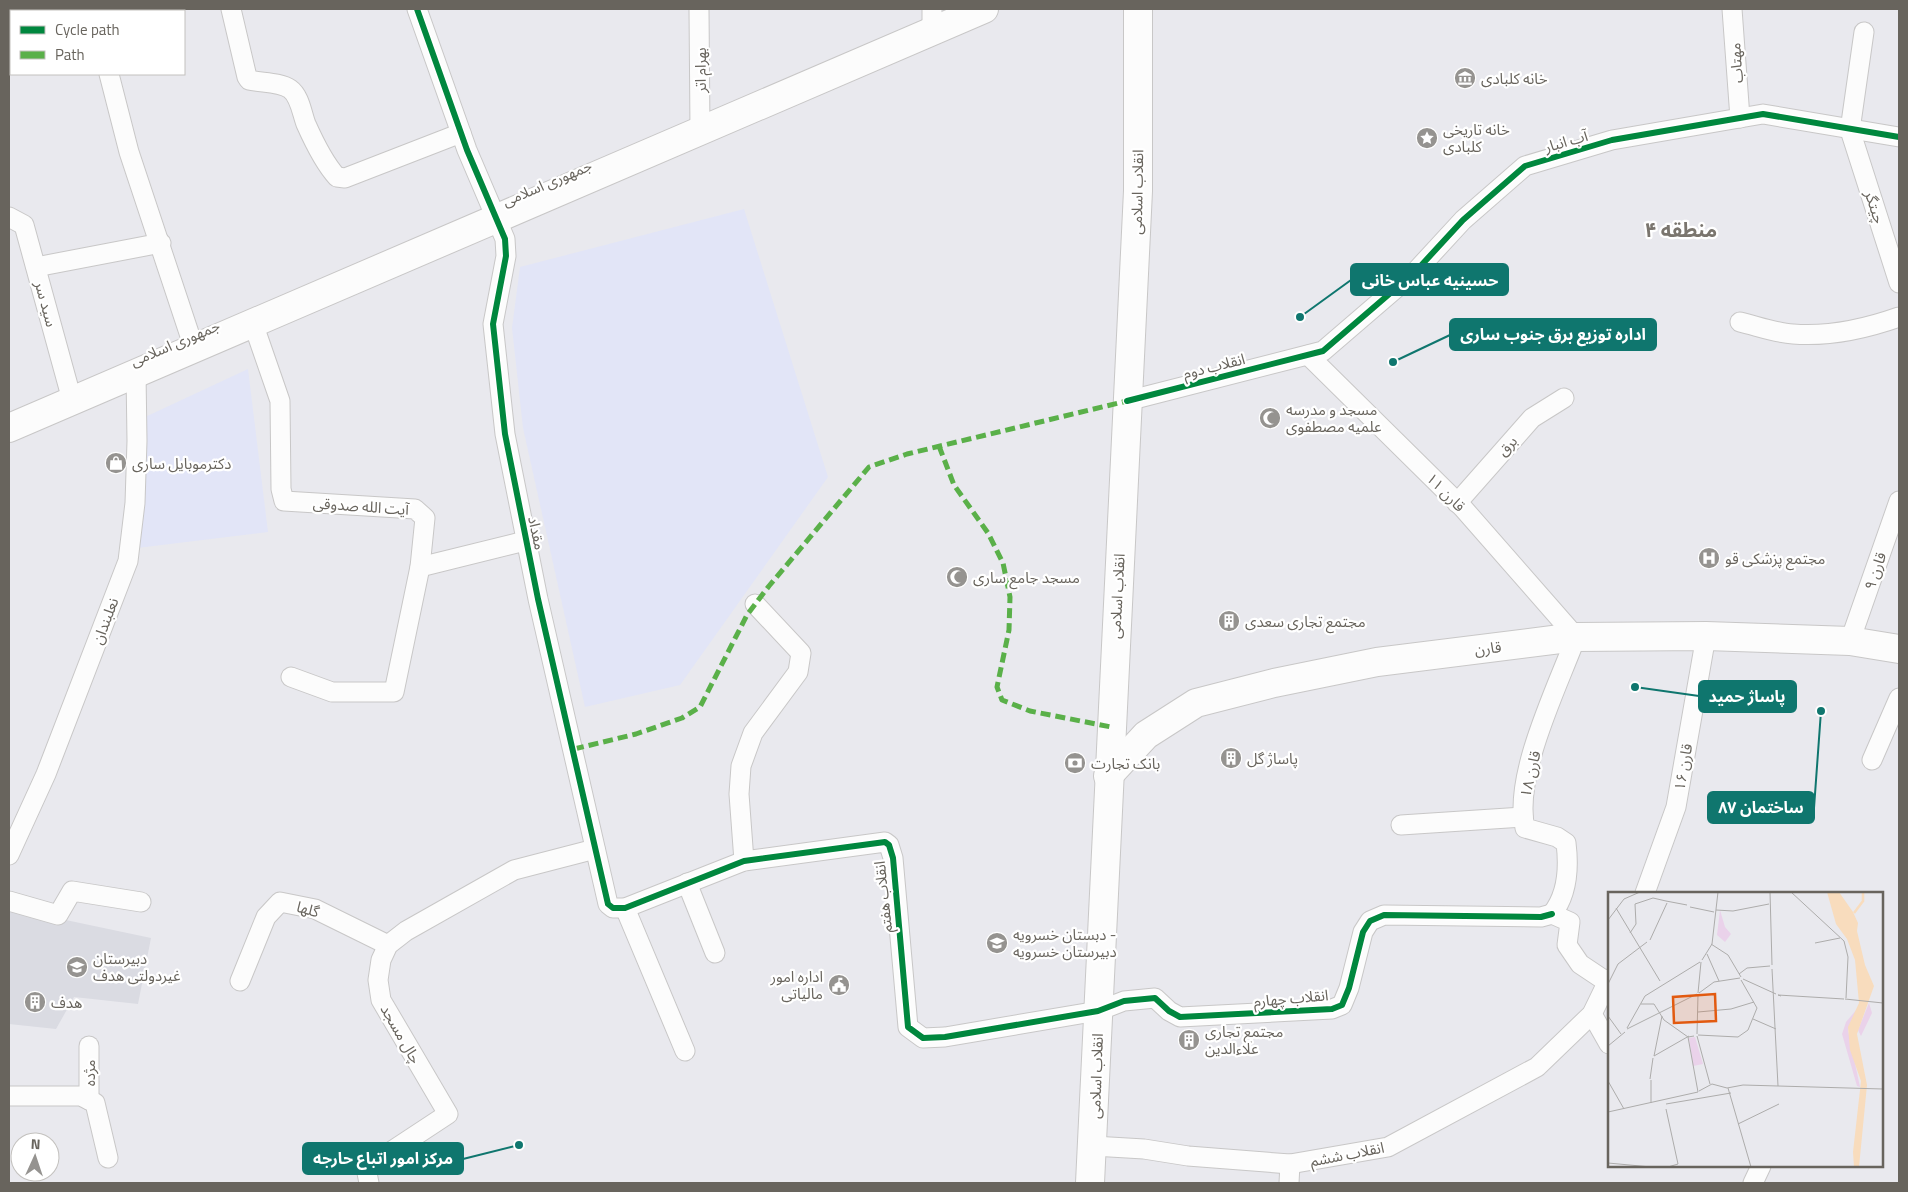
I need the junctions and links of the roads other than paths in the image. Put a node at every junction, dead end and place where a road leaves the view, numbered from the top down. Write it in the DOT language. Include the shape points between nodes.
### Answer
graph roads {
  1 [pos="231,9"];
  2 [pos="417,9"];
  3 [pos="699,9"];
  4 [pos="984,9"];
  5 [pos="1138,9"];
  6 [pos="1732,9"];
  7 [pos="932,20"];
  8 [pos="1864,32"];
  9 [pos="108,75"];
  10 [pos="1740,118"];
  11 [pos="1850,130"];
  12 [pos="700,131"];
  13 [pos="461,133"];
  14 [pos="1899,137"];
  15 [pos="9,217"];
  16 [pos="495,219"];
  17 [pos="161,243"];
  18 [pos="36,267"];
  19 [pos="1899,283"];
  20 [pos="1899,317"];
  21 [pos="1740,322"];
  22 [pos="253,323"];
  23 [pos="194,348"];
  24 [pos="1308,355"];
  25 [pos="136,373"];
  26 [pos="1564,398"];
  27 [pos="72,400"];
  28 [pos="1127,402"];
  29 [pos="9,428"];
  30 [pos="1899,501"];
  31 [pos="1457,503"];
  32 [pos="525,541"];
  33 [pos="420,567"];
  34 [pos="755,604"];
  35 [pos="1706,636"];
  36 [pos="1576,637"];
  37 [pos="1850,641"];
  38 [pos="1899,649"];
  39 [pos="291,677"];
  40 [pos="1899,698"];
  41 [pos="1872,760"];
  42 [pos="1108,776"];
  43 [pos="1523,817"];
  44 [pos="1401,824"];
  45 [pos="595,849"];
  46 [pos="9,855"];
  47 [pos="744,861"];
  48 [pos="687,883"];
  49 [pos="1645,892"];
  50 [pos="9,901"];
  51 [pos="141,902"];
  52 [pos="624,908"];
  53 [pos="1552,914"];
  54 [pos="388,945"];
  55 [pos="715,953"];
  56 [pos="240,981"];
  57 [pos="1608,981"];
  58 [pos="1098,1011"];
  59 [pos="1592,1014"];
  60 [pos="1608,1042"];
  61 [pos="89,1046"];
  62 [pos="685,1051"];
  63 [pos="9,1096"];
  64 [pos="89,1100"];
  65 [pos="1093,1146"];
  66 [pos="108,1158"];
  67 [pos="1290,1164"];
  68 [pos="1761,1167"];
  69 [pos="364,1182"];
  70 [pos="1090,1183"];
  71 [pos="1289,1183"];
  72 [pos="1753,1183"];
  1 -- 13 [label="street" via="249,80 291,90 337,177 345,178"];
  2 -- 13 [label="street, مقداد"];
  3 -- 12 [label="street, بهرام اتر"];
  4 -- 7 [label="main road, جمهوری اسلامی"];
  5 -- 28 [label="main road, انقلاب اسلامی" via="1138,191"];
  6 -- 10 [label="street, مهتاب"];
  7 -- 12 [label="main road, جمهوری اسلامی"];
  8 -- 11 [label="street"];
  9 -- 17 [label="street"];
  10 -- 11 [label="street, آب انبار" via="1763,114"];
  10 -- 24 [label="street, آب انبار" via="1612,140 1525,166 1463,220 1416,271 1324,351"];
  11 -- 14 [label="street, آب انبار"];
  11 -- 19 [label="street, چیتگر"];
  12 -- 16 [label="main road, جمهوری اسلامی"];
  13 -- 16 [label="street, مقداد"];
  15 -- 18 [label="street, سید سر" via="24,225"];
  16 -- 22 [label="main road, جمهوری اسلامی"];
  16 -- 32 [label="street, مقداد" via="504,239 506,256 493,324 505,434"];
  17 -- 18 [label="street"];
  17 -- 23 [label="street"];
  18 -- 27 [label="street, سید سر"];
  20 -- 21 [label="street" via="1868,328 1820,334 1792,334"];
  22 -- 23 [label="main road, جمهوری اسلامی"];
  22 -- 33 [label="street, آیت الله صدوقی" via="280,400 281,489 284,501 415,510 425,518"];
  23 -- 25 [label="main road, جمهوری اسلامی"];
  24 -- 28 [label="street, انقلاب دوم"];
  24 -- 31 [label="street, قارن ۱۱"];
  25 -- 27 [label="main road, جمهوری اسلامی"];
  25 -- 46 [label="street, نعلبندان" via="135,494 128,562 46,774"];
  26 -- 31 [label="street, برق" via="1532,418"];
  27 -- 29 [label="main road, جمهوری اسلامی"];
  28 -- 42 [label="main road, انقلاب اسلامی"];
  30 -- 37 [label="street, قارن ٩"];
  31 -- 36 [label="street, قارن ۱۱"];
  32 -- 33 [label="street"];
  32 -- 45 [label="street, مقداد"];
  33 -- 39 [label="street, آیت الله صدوقی" via="394,692 332,692"];
  34 -- 47 [label="street" via="801,653 798,672 753,733 741,766 739,794"];
  35 -- 36 [label="main road, قارن"];
  35 -- 37 [label="main road, قارن"];
  35 -- 49 [label="street, قارن ۱۶" via="1676,807"];
  36 -- 42 [label="main road, قارن" via="1377,662 1196,703 1146,735"];
  36 -- 43 [label="street, قارن ۱۸" via="1526,776"];
  37 -- 38 [label="main road, قارن"];
  40 -- 41 [label="street"];
  42 -- 58 [label="main road, انقلاب اسلامی"];
  43 -- 44 [label="street"];
  43 -- 53 [label="street, قارن ۱۸" via="1525,828 1557,837 1566,843 1566,882 1560,905"];
  45 -- 52 [label="street, مقداد" via="608,904 613,908"];
  45 -- 54 [label="street" via="514,870 406,931"];
  47 -- 48 [label="street, انقلاب هفتم"];
  47 -- 58 [label="street, انقلاب هفتم" via="876,842 889,845 893,858 908,1027 923,1038"];
  48 -- 52 [label="street, انقلاب هفتم"];
  48 -- 55 [label="street"];
  50 -- 51 [label="street" via="58,915 72,892"];
  52 -- 62 [label="street"];
  53 -- 57 [label="street" via="1570,922 1567,945 1580,964"];
  53 -- 58 [label="street, انقلاب چهارم" via="1541,917 1384,915 1370,921 1363,932 1342,1005 1332,1009 1180,1017 1155,998 1124,1001"];
  54 -- 56 [label="street, گلها" via="316,909 280,902 266,917"];
  54 -- 69 [label="street, چال مسجد" via="381,960 378,980 381,1000 448,1114 366,1168"];
  57 -- 59 [label="street"];
  58 -- 65 [label="main road, انقلاب اسلامی"];
  59 -- 60 [label="street"];
  59 -- 67 [label="street, انقلاب ششم" via="1537,1067 1388,1147"];
  61 -- 64 [label="street, مژده"];
  63 -- 64 [label="street" via="81,1096"];
  64 -- 66 [label="street" via="95,1103"];
  65 -- 67 [label="street, انقلاب ششم" via="1144,1148 1188,1156"];
  65 -- 70 [label="main road, انقلاب اسلامی"];
  67 -- 71 [label="street"];
  68 -- 72 [label="street"];
}
